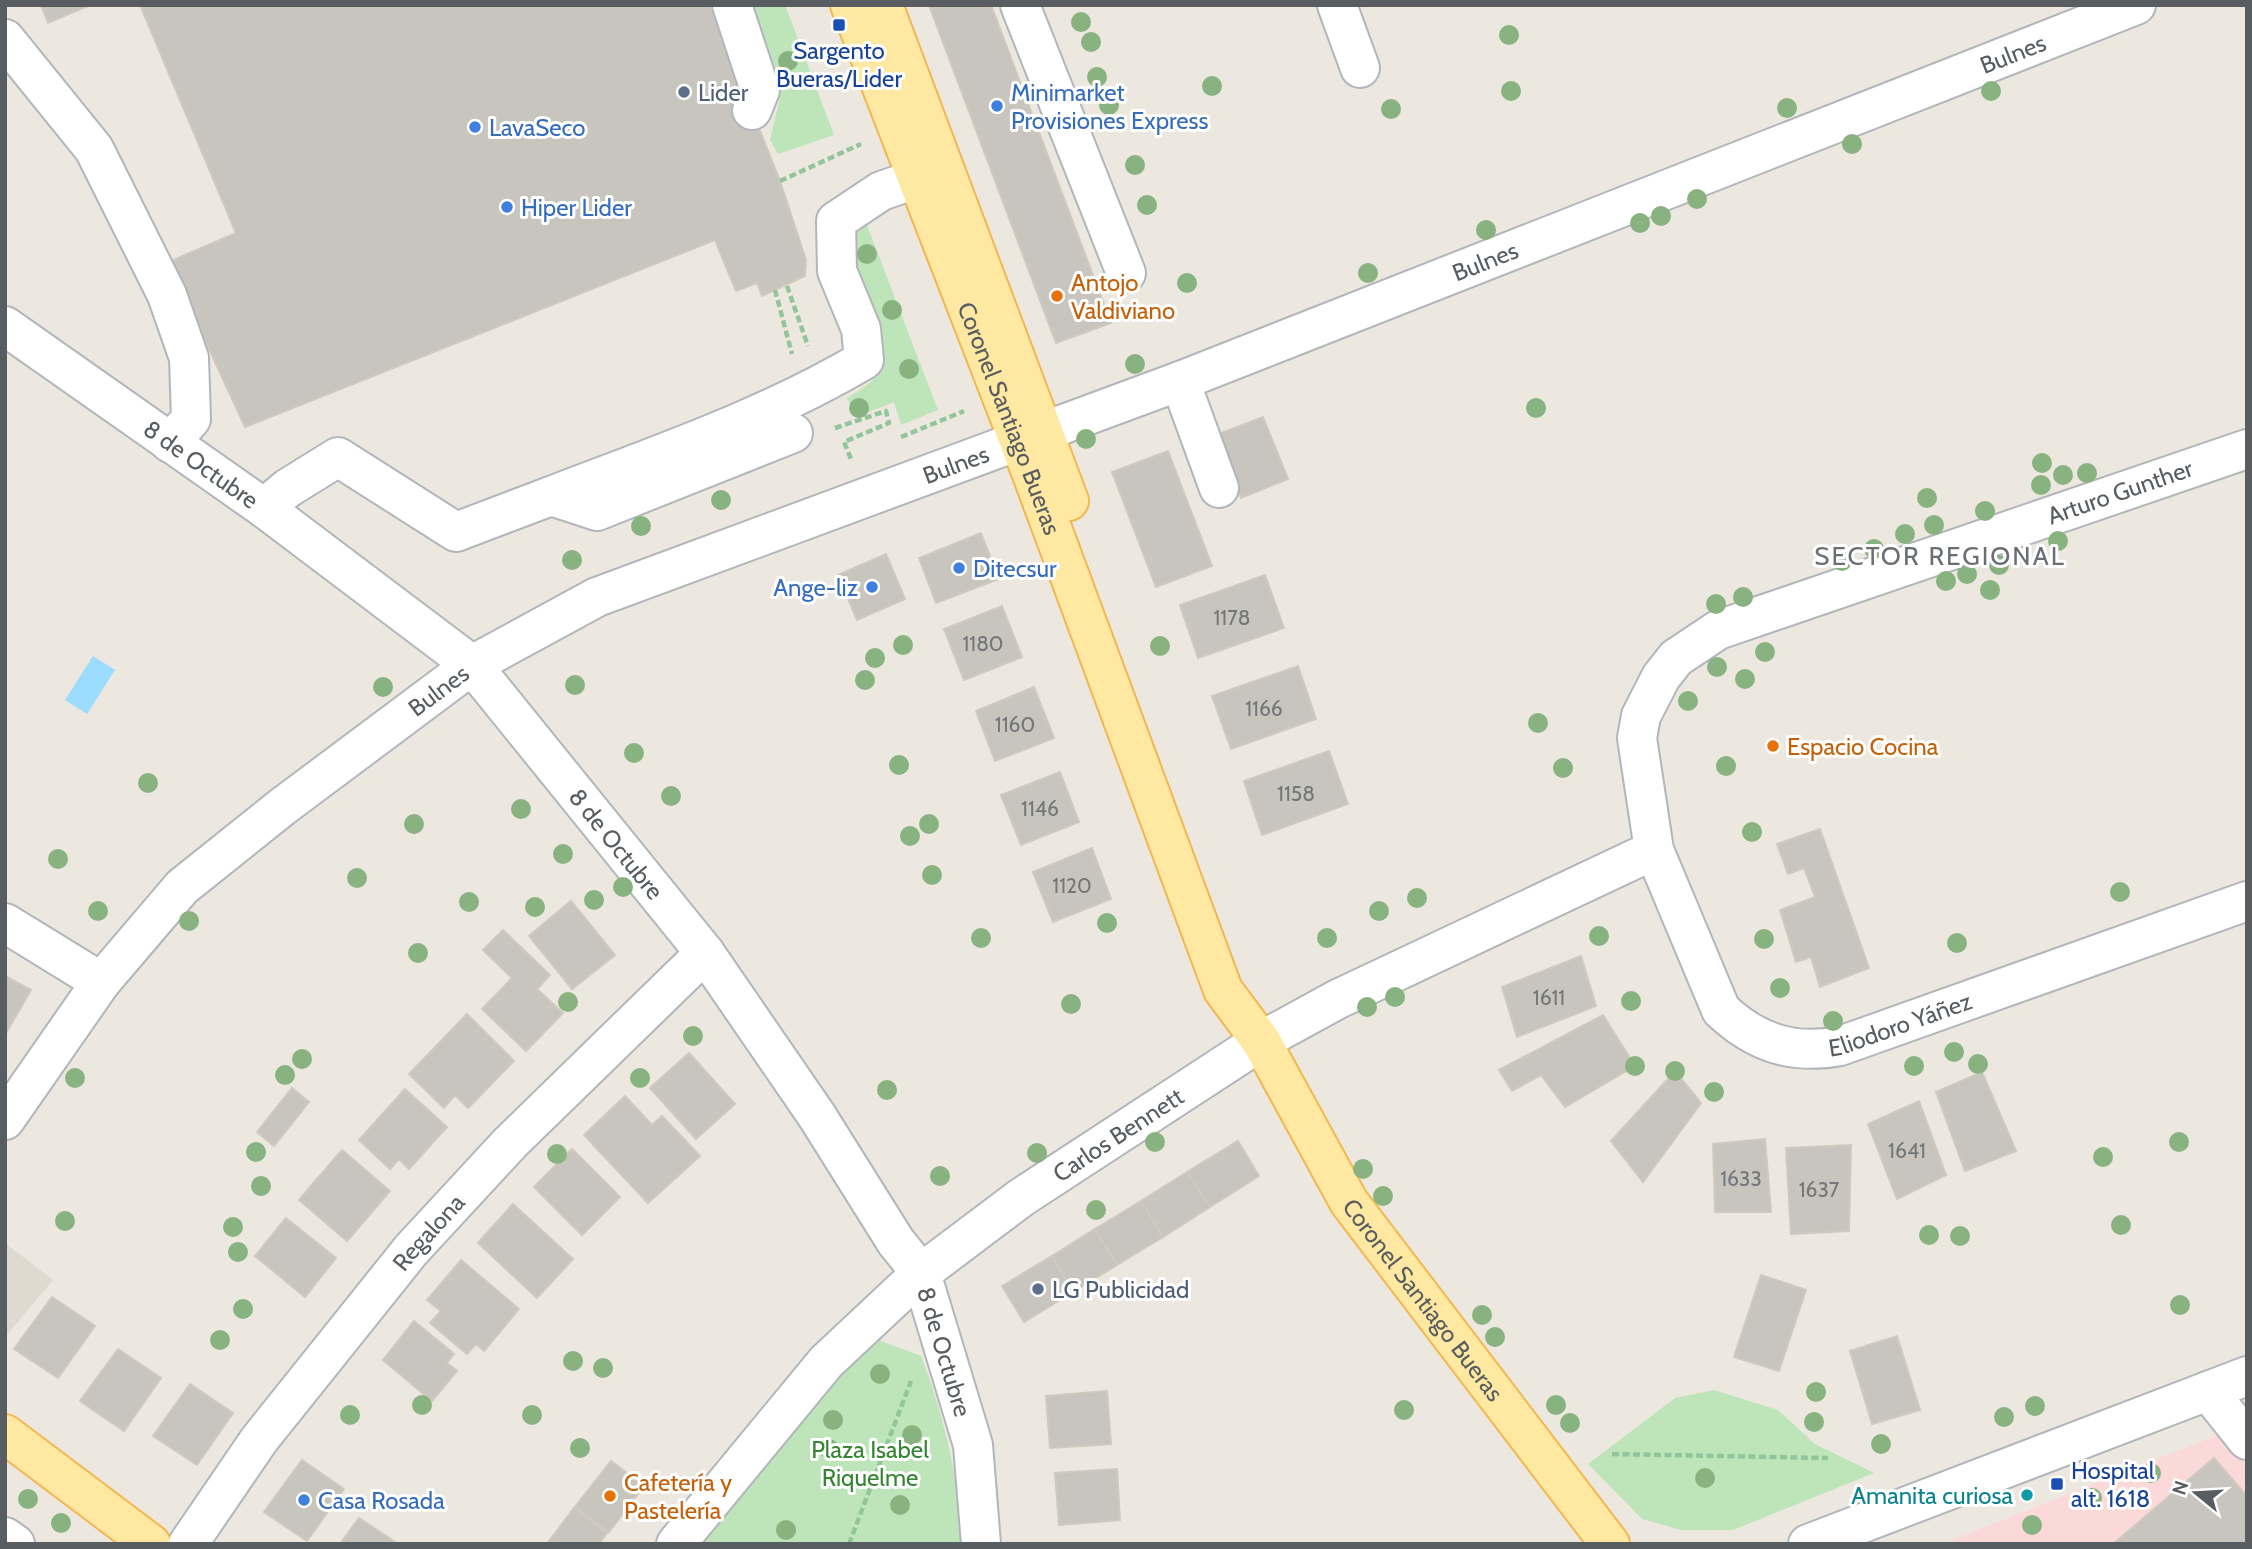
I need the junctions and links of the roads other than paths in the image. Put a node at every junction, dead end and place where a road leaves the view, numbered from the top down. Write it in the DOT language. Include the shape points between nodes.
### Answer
graph roads {
  1 [pos="732,5"];
  2 [pos="850,5"];
  3 [pos="883,5"];
  4 [pos="1020,5"];
  5 [pos="1337,5"];
  6 [pos="2136,5"];
  7 [pos="5,40"];
  8 [pos="1360,68"];
  9 [pos="752,110"];
  10 [pos="916,179"];
  11 [pos="1126,273"];
  12 [pos="5,326"];
  13 [pos="1180,381"];
  14 [pos="793,433"];
  15 [pos="1031,435"];
  16 [pos="170,443"];
  17 [pos="2247,449"];
  18 [pos="1219,488"];
  19 [pos="551,496"];
  20 [pos="264,508"];
  21 [pos="472,665"];
  22 [pos="1654,850"];
  23 [pos="2247,901"];
  24 [pos="5,923"];
  25 [pos="705,953"];
  26 [pos="102,982"];
  27 [pos="1261,1041"];
  28 [pos="5,1120"];
  29 [pos="920,1273"];
  30 [pos="2247,1376"];
  31 [pos="2208,1391"];
  32 [pos="5,1434"];
  33 [pos="2247,1440"];
  34 [pos="5,1537"];
  35 [pos="15,1544"];
  36 [pos="151,1544"];
  37 [pos="188,1544"];
  38 [pos="676,1544"];
  39 [pos="981,1544"];
  40 [pos="1610,1544"];
  41 [pos="1808,1544"];
  1 -- 9 [label="street" via="760,90"];
  2 -- 10 [label="main road, Coronel Santiago Bueras"];
  3 -- 15 [label="main road, Coronel Santiago Bueras"];
  4 -- 11 [label="street"];
  5 -- 8 [label="street"];
  6 -- 13 [label="street, Bulnes"];
  7 -- 16 [label="street" via="94,149 167,295 189,358 191,419"];
  10 -- 15 [label="main road, Coronel Santiago Bueras"];
  10 -- 19 [label="street" via="881,191 836,221 837,271 861,328 864,360 733,426"];
  12 -- 16 [label="street, 8 de Octubre"];
  13 -- 15 [label="street, Bulnes"];
  13 -- 18 [label="street"];
  14 -- 19 [label="street" via="597,511"];
  15 -- 21 [label="street, Bulnes" via="597,597"];
  15 -- 27 [label="main road, Coronel Santiago Bueras" via="1233,984"];
  16 -- 20 [label="street, 8 de Octubre"];
  17 -- 22 [label="street, Arturo Gunther" via="1718,629 1696,642 1676,657 1661,677 1641,716 1637,738"];
  19 -- 20 [label="street" via="456,531 338,457"];
  20 -- 21 [label="street, 8 de Octubre"];
  21 -- 25 [label="street, 8 de Octubre"];
  21 -- 26 [label="street, Bulnes" via="182,887"];
  22 -- 23 [label="street, Eliodoro Yáñez" via="1721,1010 1758,1038 1800,1050 1840,1046"];
  22 -- 27 [label="street, Carlos Bennett" via="1338,999"];
  24 -- 26 [label="street"];
  25 -- 29 [label="street, 8 de Octubre"];
  25 -- 37 [label="street, Regalona" via="510,1143 411,1250 259,1440"];
  26 -- 28 [label="street, Bulnes"];
  27 -- 29 [label="street, Carlos Bennett" via="1022,1197"];
  27 -- 40 [label="main road, Coronel Santiago Bueras" via="1349,1202"];
  29 -- 38 [label="street, Carlos Bennett" via="826,1362"];
  29 -- 39 [label="street, 8 de Octubre" via="973,1445"];
  30 -- 31 [label="street"];
  31 -- 33 [label="street"];
  31 -- 41 [label="street"];
  32 -- 36 [label="main road"];
  34 -- 35 [label="street"];
}
